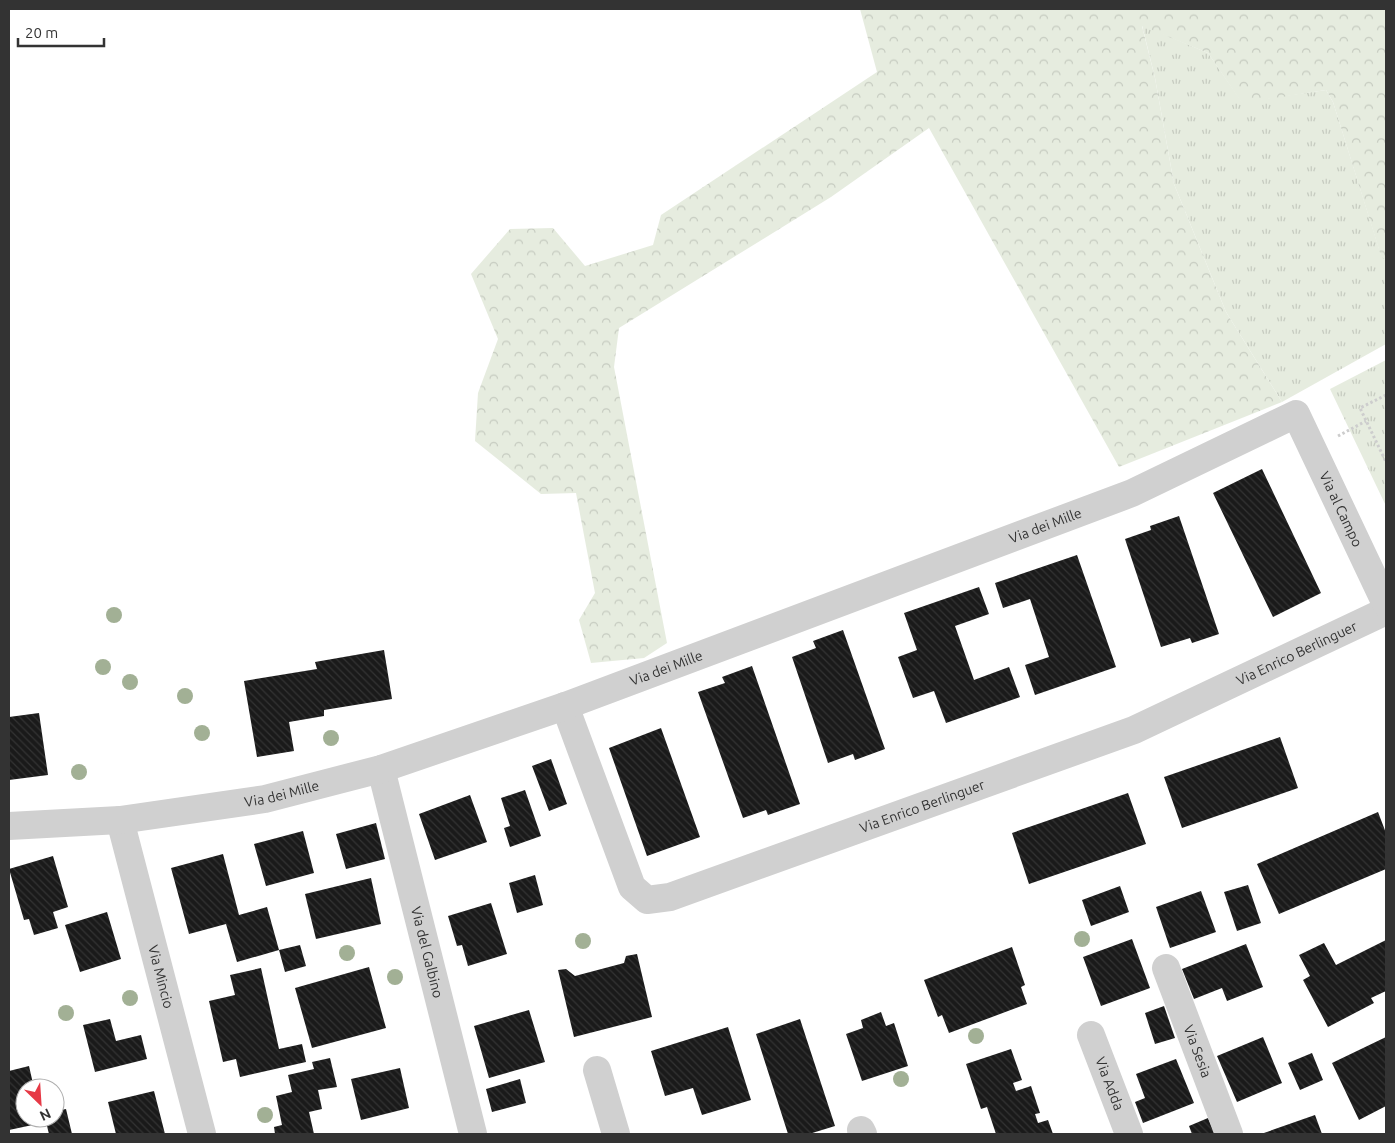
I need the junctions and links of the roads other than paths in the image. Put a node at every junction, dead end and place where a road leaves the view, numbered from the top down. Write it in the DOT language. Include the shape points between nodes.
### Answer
graph roads {
  1 [pos="1296,414"];
  2 [pos="1386,604"];
  3 [pos="1386,610"];
  4 [pos="565,706"];
  5 [pos="382,769"];
  6 [pos="120,820"];
  7 [pos="9,826"];
  8 [pos="1166,968"];
  9 [pos="1091,1035"];
  10 [pos="597,1070"];
  11 [pos="202,1134"];
  12 [pos="474,1134"];
  13 [pos="616,1134"];
  14 [pos="1129,1134"];
  15 [pos="1229,1134"];
  1 -- 2 [label="street, Via al Campo"];
  1 -- 4 [label="street, Via dei Mille" via="1132,493"];
  3 -- 4 [label="street, Via Enrico Berlinguer" via="1134,730 670,896 647,900 632,887"];
  4 -- 5 [label="street, Via dei Mille"];
  5 -- 6 [label="street, Via dei Mille" via="265,799"];
  5 -- 12 [label="street, Via del Galbino"];
  6 -- 7 [label="street, Via dei Mille"];
  6 -- 11 [label="street, Via Mincio"];
  8 -- 15 [label="street, Via Sesia"];
  9 -- 14 [label="street, Via Adda"];
  10 -- 13 [label="street"];
}
